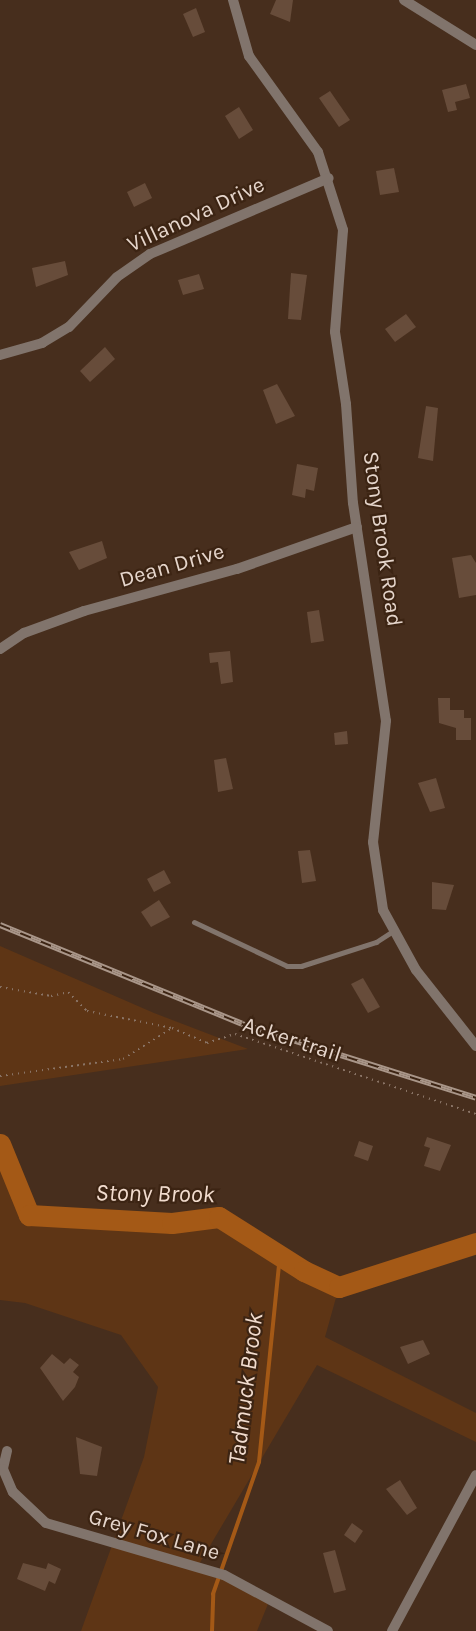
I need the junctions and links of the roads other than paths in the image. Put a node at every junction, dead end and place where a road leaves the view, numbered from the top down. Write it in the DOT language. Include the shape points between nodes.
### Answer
graph roads {
  1 [pos="233,0"];
  2 [pos="404,0"];
  3 [pos="476,45"];
  4 [pos="329,178"];
  5 [pos="0,356"];
  6 [pos="357,528"];
  7 [pos="0,649"];
  8 [pos="194,922"];
  9 [pos="393,931"];
  10 [pos="476,1046"];
  11 [pos="7,1451"];
  12 [pos="476,1475"];
  13 [pos="328,1631"];
  14 [pos="392,1631"];
  1 -- 4 [label="street, Stony Brook Road" via="249,56 313,143"];
  2 -- 3 [label="street"];
  4 -- 5 [label="street, Villanova Drive" via="150,254 117,277 69,327 42,343"];
  4 -- 6 [label="street, Stony Brook Road" via="343,230 335,332"];
  6 -- 7 [label="street, Dean Drive" via="237,568 84,611 24,633"];
  6 -- 9 [label="street, Stony Brook Road" via="386,721 373,842 383,909"];
  8 -- 9 [label="lane" via="287,966 301,966 376,942"];
  9 -- 10 [label="street, Stony Brook Road" via="416,970"];
  11 -- 13 [label="street, Grey Fox Lane" via="3,1469 9,1484 32,1513 64,1530 224,1575"];
  12 -- 14 [label="street"];
}
